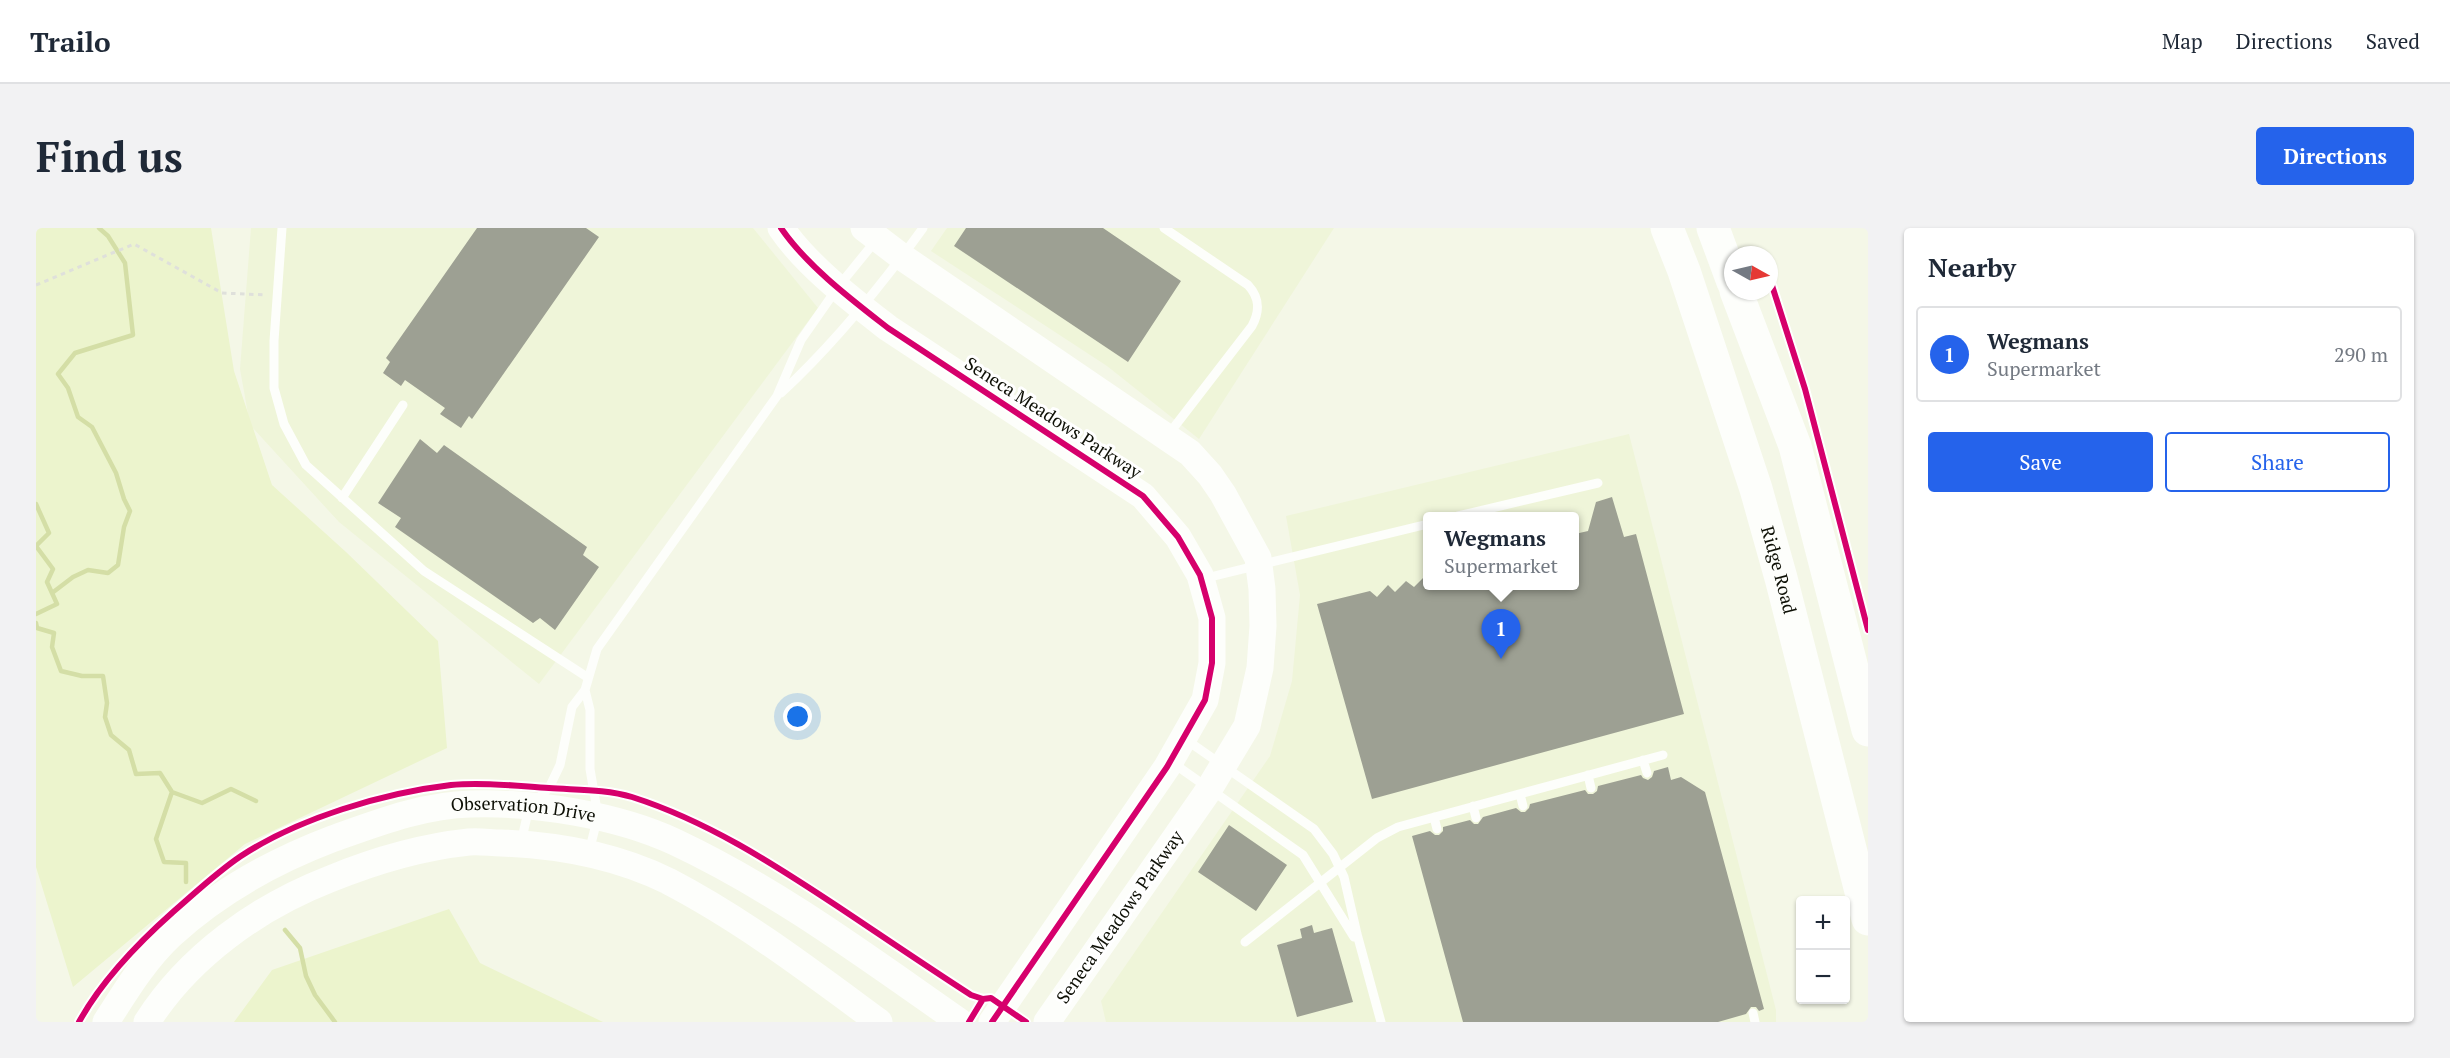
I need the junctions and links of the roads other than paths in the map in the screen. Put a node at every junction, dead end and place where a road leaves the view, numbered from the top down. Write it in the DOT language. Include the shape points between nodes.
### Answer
graph roads {
  1 [pos="282,228"];
  2 [pos="782,228"];
  3 [pos="923,228"];
  4 [pos="1164,228"];
  5 [pos="1647,228"];
  6 [pos="1667,228"];
  7 [pos="1713,228"];
  8 [pos="875,232"];
  9 [pos="902,257"];
  10 [pos="1724,258"];
  11 [pos="838,287"];
  12 [pos="1739,300"];
  13 [pos="860,307"];
  14 [pos="777,396"];
  15 [pos="1727,402"];
  16 [pos="403,405"];
  17 [pos="1167,437"];
  18 [pos="1598,483"];
  19 [pos="342,498"];
  20 [pos="1475,512"];
  21 [pos="1423,525"];
  22 [pos="1258,565"];
  23 [pos="1202,579"];
  24 [pos="587,677"];
  25 [pos="585,690"];
  26 [pos="1868,730"];
  27 [pos="1177,750"];
  28 [pos="1663,755"];
  29 [pos="1643,760"];
  30 [pos="1647,773"];
  31 [pos="1588,775"];
  32 [pos="1216,777"];
  33 [pos="1591,788"];
  34 [pos="1520,794"];
  35 [pos="1473,806"];
  36 [pos="1523,806"];
  37 [pos="529,807"];
  38 [pos="598,816"];
  39 [pos="1434,817"];
  40 [pos="1476,818"];
  41 [pos="1437,829"];
  42 [pos="521,844"];
  43 [pos="588,854"];
  44 [pos="1340,868"];
  45 [pos="1322,883"];
  46 [pos="1868,919"];
  47 [pos="1245,942"];
  48 [pos="1361,950"];
  49 [pos="106,1022"];
  50 [pos="147,1022"];
  51 [pos="879,1022"];
  52 [pos="960,1022"];
  53 [pos="992,1022"];
  54 [pos="1047,1022"];
  55 [pos="1381,1022"];
  1 -- 19 [label="lane" via="274,388 284,424 306,465"];
  2 -- 11 [label="street, Seneca Meadows Parkway" via="794,246"];
  3 -- 9 [label="lane"];
  4 -- 17 [label="lane" via="1248,285 1258,303 1258,315 1252,326"];
  5 -- 15 [label="highway"];
  6 -- 15 [label="highway, Ridge Road"];
  7 -- 10 [label="highway"];
  8 -- 9 [label="street, Seneca Meadows Parkway"];
  8 -- 11 [label="lane"];
  9 -- 13 [label="lane"];
  9 -- 17 [label="street, Seneca Meadows Parkway"];
  11 -- 13 [label="street, Seneca Meadows Parkway"];
  11 -- 14 [label="lane" via="801,340"];
  12 -- 26 [label="highway" via="1795,446"];
  13 -- 14 [label="lane" via="811,365"];
  13 -- 23 [label="street, Seneca Meadows Parkway" via="1143,496 1178,537"];
  14 -- 24 [label="lane" via="597,649"];
  15 -- 46 [label="highway, Ridge Road" via="1781,578"];
  16 -- 19 [label="lane"];
  17 -- 22 [label="street, Seneca Meadows Parkway" via="1190,453 1210,475 1258,558"];
  18 -- 20 [label="lane"];
  19 -- 24 [label="lane" via="424,571"];
  21 -- 22 [label="lane"];
  22 -- 23 [label="lane"];
  22 -- 32 [label="street, Seneca Meadows Parkway" via="1262,589 1260,668 1247,726"];
  23 -- 27 [label="street, Seneca Meadows Parkway" via="1212,618 1212,663 1205,700"];
  24 -- 25 [label="lane"];
  25 -- 37 [label="lane" via="572,707 560,765 549,788"];
  25 -- 38 [label="lane" via="590,710 590,769"];
  27 -- 32 [label="lane"];
  27 -- 32 [label="lane"];
  27 -- 53 [label="street, Seneca Meadows Parkway"];
  28 -- 29 [label="lane"];
  29 -- 30 [label="lane"];
  29 -- 31 [label="lane"];
  31 -- 33 [label="lane"];
  31 -- 34 [label="lane"];
  32 -- 44 [label="lane" via="1314,829"];
  32 -- 45 [label="lane" via="1303,855"];
  32 -- 54 [label="street, Seneca Meadows Parkway"];
  34 -- 35 [label="lane"];
  34 -- 36 [label="lane"];
  35 -- 39 [label="lane"];
  35 -- 40 [label="lane"];
  37 -- 38 [label="street, Observation Drive"];
  37 -- 42 [label="lane"];
  37 -- 49 [label="street, Observation Drive" via="470,804 414,812 288,856 226,892 170,936"];
  38 -- 43 [label="lane"];
  38 -- 52 [label="street, Observation Drive" via="673,841 762,888"];
  39 -- 41 [label="lane"];
  39 -- 44 [label="lane" via="1398,827 1377,838"];
  42 -- 43 [label="street, Observation Drive"];
  42 -- 50 [label="street, Observation Drive" via="471,842 421,850 369,863 300,891 231,933 181,977"];
  43 -- 51 [label="street, Observation Drive" via="666,880 794,960"];
  44 -- 45 [label="lane"];
  44 -- 48 [label="lane"];
  45 -- 47 [label="lane"];
  45 -- 48 [label="lane"];
  48 -- 55 [label="lane"];
}
